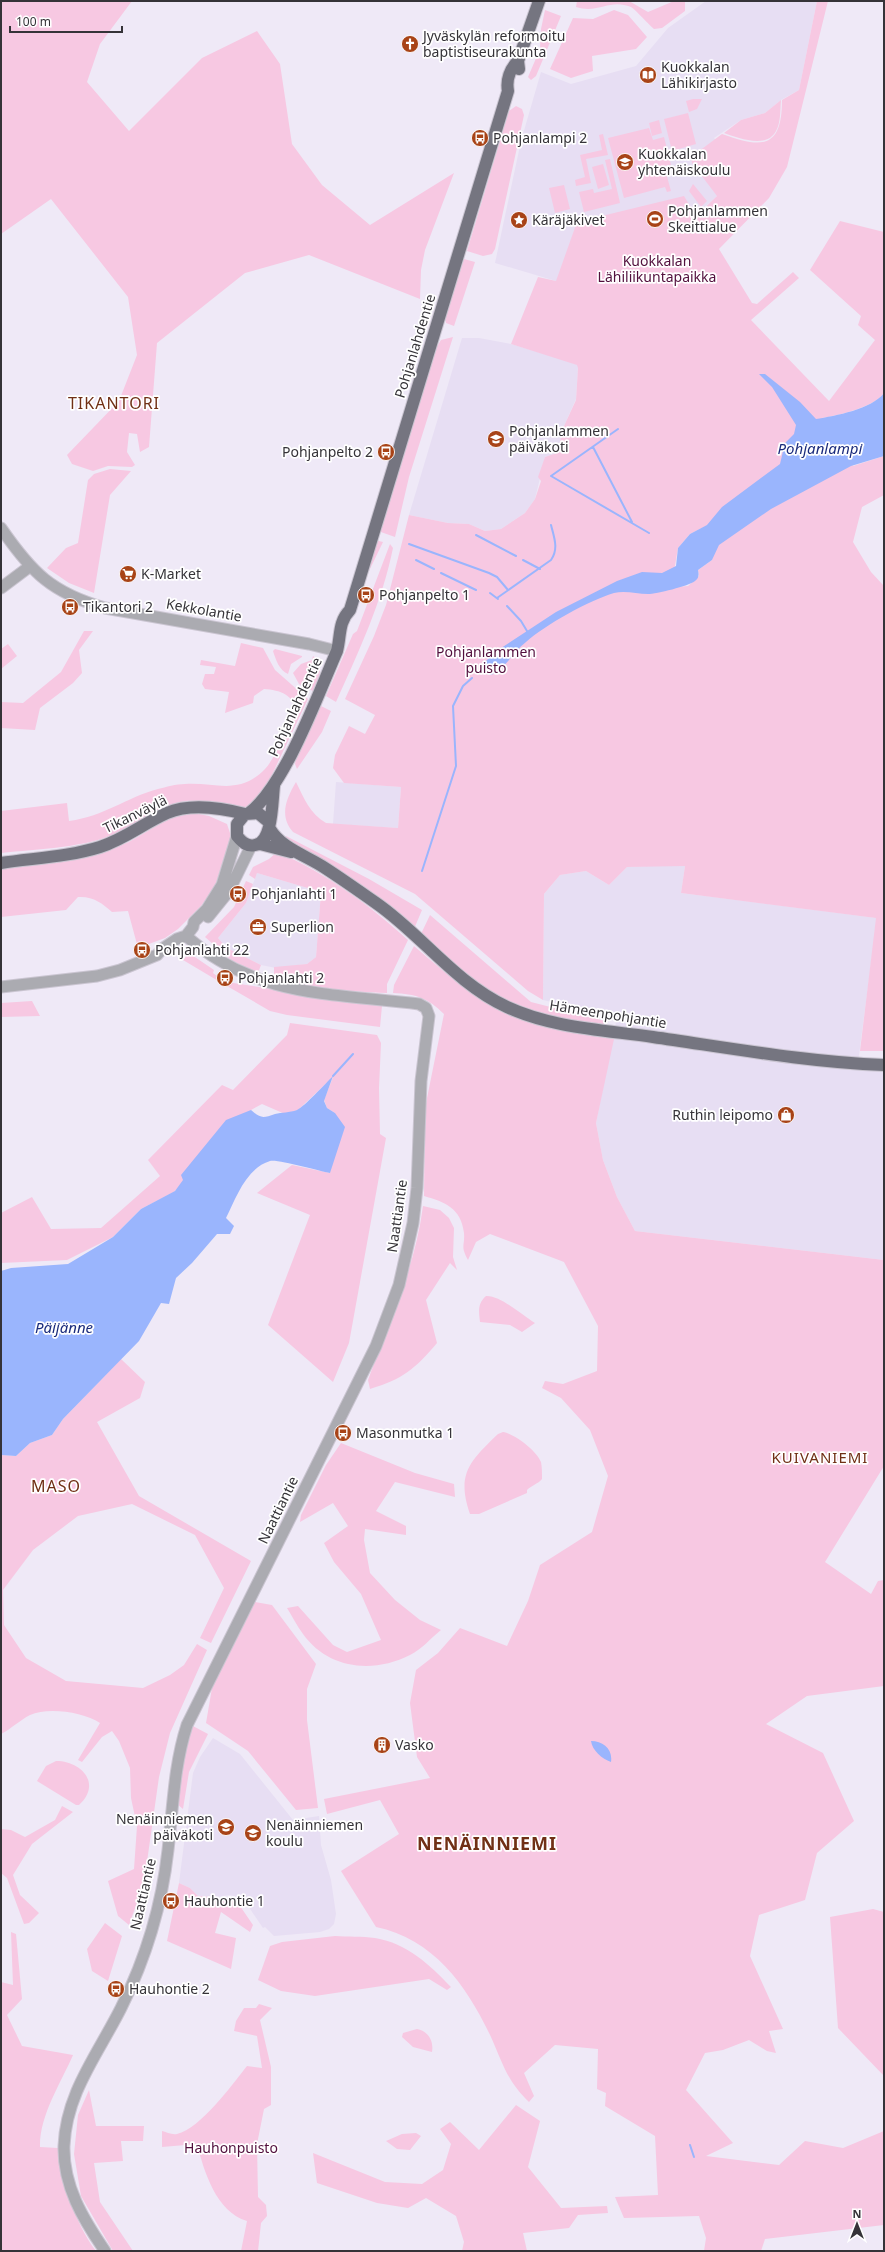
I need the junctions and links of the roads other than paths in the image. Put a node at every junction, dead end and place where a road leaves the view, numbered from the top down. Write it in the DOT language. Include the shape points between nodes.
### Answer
graph roads {
  1 [pos="539,1"];
  2 [pos="1,528"];
  3 [pos="29,567"];
  4 [pos="1,588"];
  5 [pos="338,646"];
  6 [pos="275,785"];
  7 [pos="211,810"];
  8 [pos="247,813"];
  9 [pos="270,825"];
  10 [pos="236,834"];
  11 [pos="256,845"];
  12 [pos="305,856"];
  13 [pos="1,863"];
  14 [pos="193,927"];
  15 [pos="185,937"];
  16 [pos="1,987"];
  17 [pos="884,1065"];
  18 [pos="105,2251"];
  1 -- 5 [label="main road, Pohjanlahdentie" via="518,61 512,66 507,83 508,91 350,610 345,615 339,633"];
  2 -- 3 [label="street, Kekkolantie"];
  3 -- 4 [label="street"];
  3 -- 5 [label="street, Kekkolantie" via="50,585 83,602 105,608 309,644"];
  5 -- 6 [label="main road, Pohjanlahdentie"];
  6 -- 8 [label="main road, Pohjanlahdentie" via="259,805"];
  6 -- 9 [label="main road, Pohjanlahdentie"];
  7 -- 8 [label="main road, Tikanväylä"];
  7 -- 10 [label="main road, Tikanväylä" via="229,821"];
  7 -- 13 [label="main road, Tikanväylä" via="194,808 167,813 129,835 84,851"];
  8 -- 9 [label="main road" via="261,815"];
  8 -- 10 [label="main road" via="240,819"];
  9 -- 11 [label="main road" via="267,838"];
  9 -- 12 [label="main road, Hämeenpohjantie" via="280,841"];
  10 -- 11 [label="main road" via="244,843"];
  10 -- 14 [label="street" via="222,885 207,909 194,922"];
  11 -- 12 [label="main road, Hämeenpohjantie"];
  11 -- 14 [label="street" via="221,902 199,926"];
  12 -- 17 [label="main road, Hämeenpohjantie" via="378,904 480,991 528,1015 580,1027 815,1059"];
  14 -- 15 [label="street"];
  15 -- 16 [label="street" via="177,939 157,955 120,970 97,976"];
  15 -- 18 [label="street, Naattiantie" via="228,967 265,982 306,991 419,1004 426,1008 429,1016 421,1081 415,1209 399,1285 376,1346 187,1725 180,1748 168,1851 153,1924 121,2008 78,2086 70,2107 64,2147 66,2171 73,2196 88,2228"];
}
